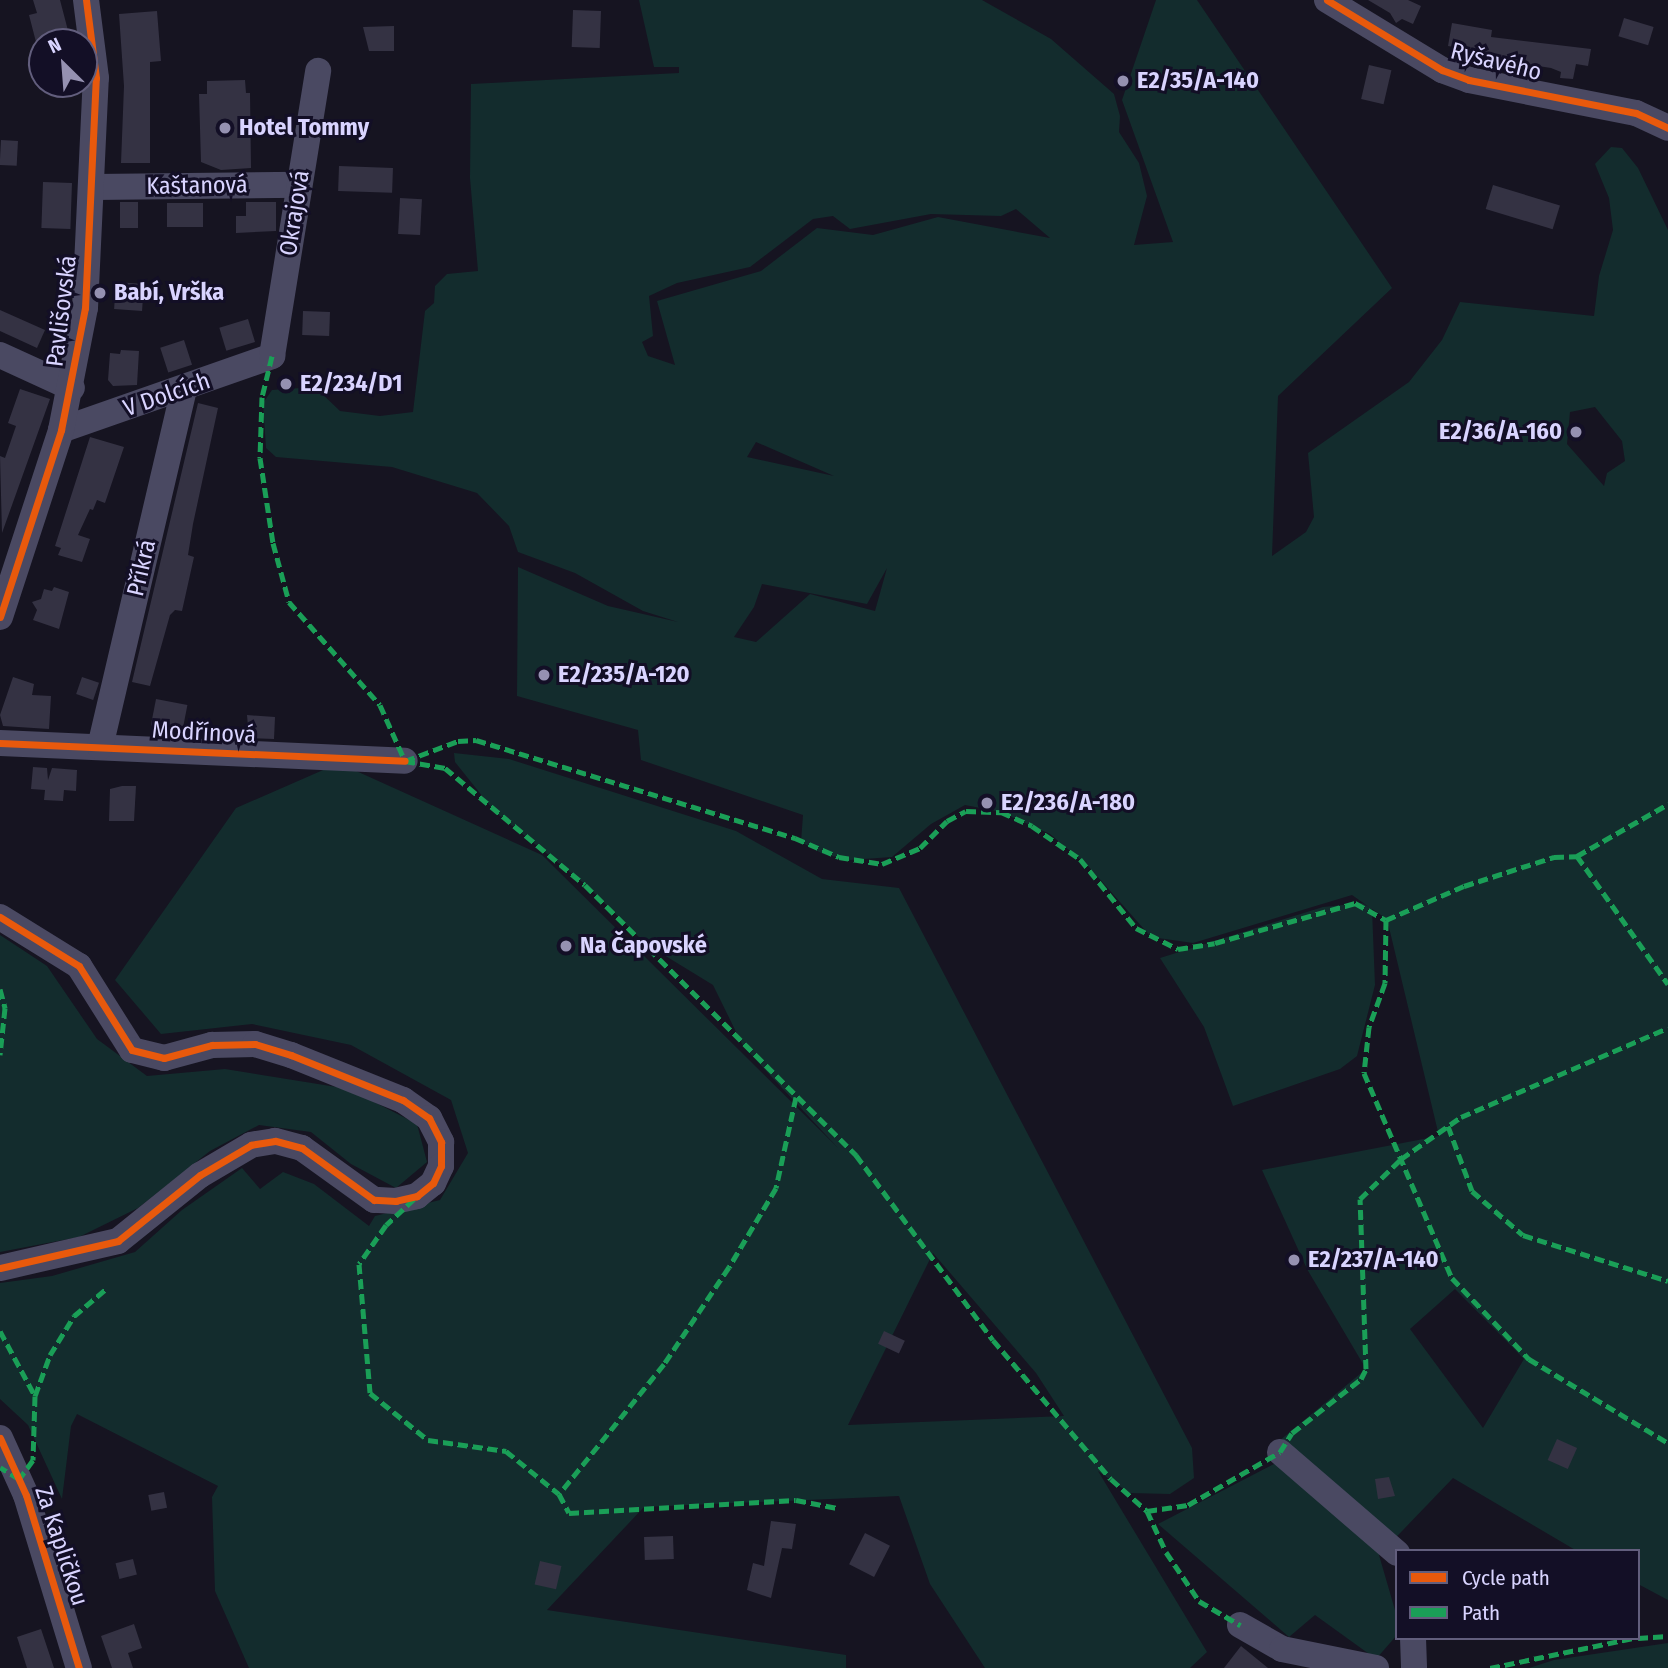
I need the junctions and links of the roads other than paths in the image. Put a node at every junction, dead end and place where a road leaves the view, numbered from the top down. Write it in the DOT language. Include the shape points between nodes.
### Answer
graph roads {
  1 [pos="86,0"];
  2 [pos="1327,0"];
  3 [pos="318,71"];
  4 [pos="1668,128"];
  5 [pos="299,185"];
  6 [pos="94,187"];
  7 [pos="0,355"];
  8 [pos="272,356"];
  9 [pos="72,388"];
  10 [pos="184,390"];
  11 [pos="61,430"];
  12 [pos="0,616"];
  13 [pos="0,743"];
  14 [pos="100,747"];
  15 [pos="405,761"];
  16 [pos="0,917"];
  17 [pos="0,1268"];
  18 [pos="0,1438"];
  19 [pos="1280,1452"];
  20 [pos="1395,1551"];
  21 [pos="1240,1625"];
  22 [pos="1413,1640"];
  23 [pos="79,1668"];
  24 [pos="1376,1668"];
  25 [pos="1414,1668"];
  1 -- 6 [label="street, Pavlišovská" via="96,78"];
  2 -- 4 [label="street, Ryšavého" via="1442,70 1469,80 1636,113"];
  3 -- 5 [label="street, Okrajová"];
  5 -- 6 [label="street, Kaštanová"];
  5 -- 8 [label="street, Okrajová"];
  6 -- 9 [label="street, Pavlišovská" via="85,308"];
  7 -- 9 [label="street"];
  8 -- 10 [label="street, V Dolcích"];
  9 -- 11 [label="street, Pavlišovská"];
  10 -- 11 [label="street, V Dolcích"];
  10 -- 14 [label="street, Příkrá"];
  11 -- 12 [label="street, Pavlišovská"];
  13 -- 14 [label="street, Modřínová"];
  14 -- 15 [label="street, Modřínová"];
  16 -- 17 [label="street" via="79,966 132,1050 164,1058 212,1045 254,1044 279,1051 403,1100 429,1118 441,1142 441,1166 433,1184 417,1196 396,1201 374,1200 302,1148 275,1141 251,1146 201,1175 118,1241"];
  18 -- 23 [label="street, Za Kapličkou" via="26,1495"];
  19 -- 20 [label="street"];
  21 -- 24 [label="street" via="1282,1649"];
  22 -- 25 [label="street"];
}
